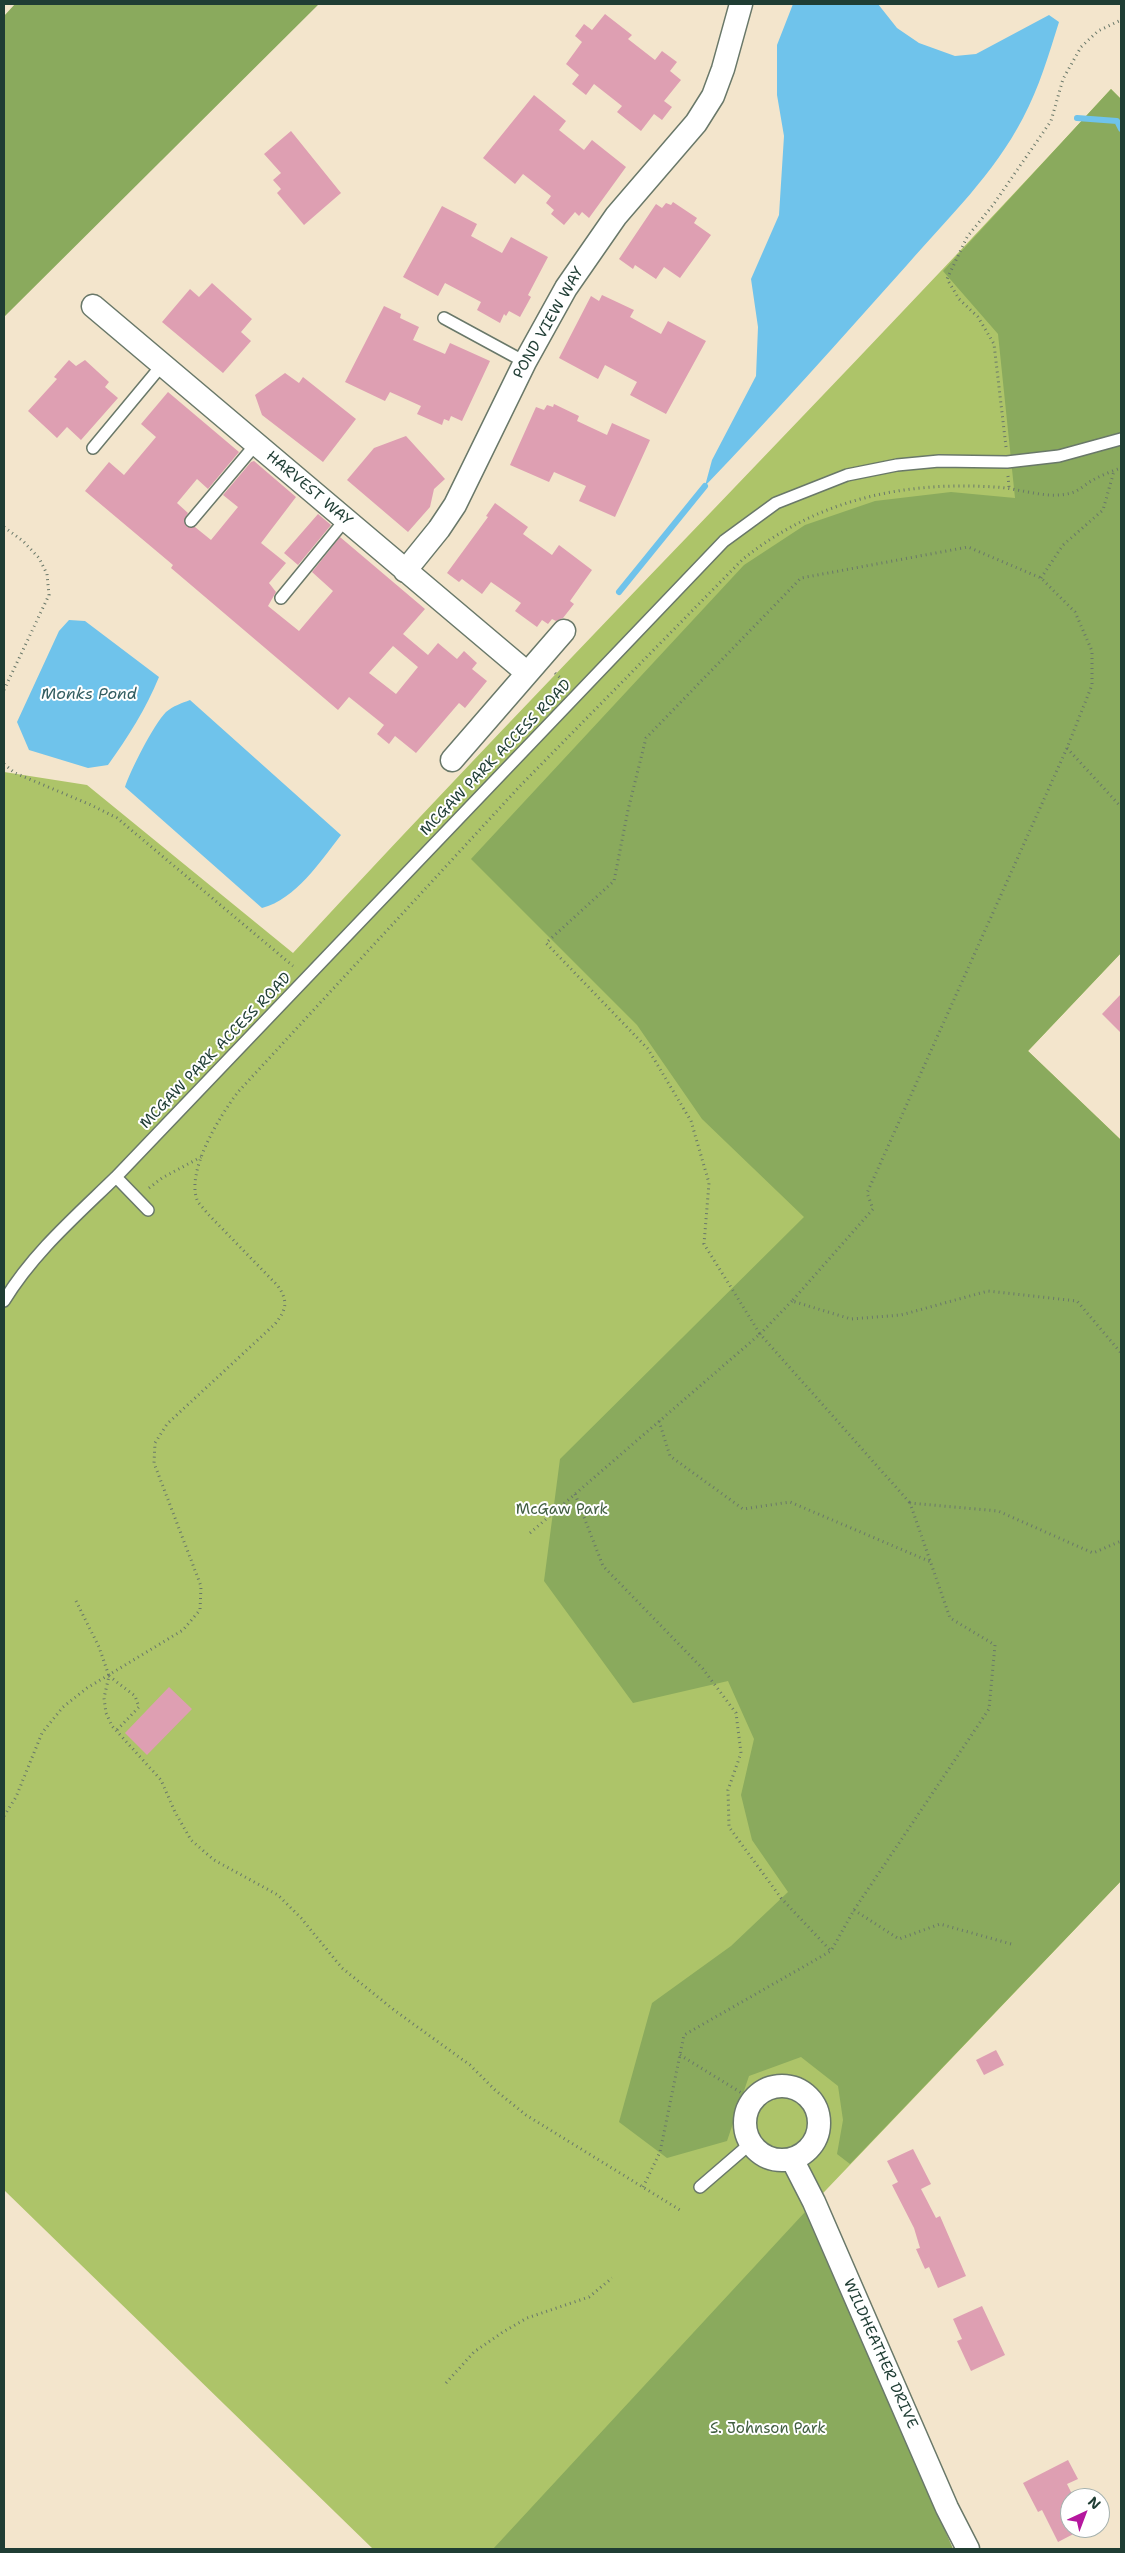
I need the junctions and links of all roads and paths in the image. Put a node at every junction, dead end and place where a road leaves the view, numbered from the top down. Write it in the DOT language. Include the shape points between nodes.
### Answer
graph roads {
  1 [pos="741,4"];
  2 [pos="1121,20"];
  3 [pos="93,306"];
  4 [pos="444,318"];
  5 [pos="525,362"];
  6 [pos="162,365"];
  7 [pos="1121,439"];
  8 [pos="256,444"];
  9 [pos="93,448"];
  10 [pos="1007,462"];
  11 [pos="1121,468"];
  12 [pos="1114,470"];
  13 [pos="1009,487"];
  14 [pos="345,520"];
  15 [pos="191,521"];
  16 [pos="4,527"];
  17 [pos="405,571"];
  18 [pos="1041,578"];
  19 [pos="281,598"];
  20 [pos="564,630"];
  21 [pos="533,665"];
  22 [pos="4,690"];
  23 [pos="578,694"];
  24 [pos="594,709"];
  25 [pos="1067,748"];
  26 [pos="452,760"];
  27 [pos="4,764"];
  28 [pos="1121,806"];
  29 [pos="293,966"];
  30 [pos="201,1157"];
  31 [pos="116,1177"];
  32 [pos="136,1198"];
  33 [pos="148,1210"];
  34 [pos="792,1301"];
  35 [pos="4,1302"];
  36 [pos="760,1334"];
  37 [pos="1121,1353"];
  38 [pos="659,1421"];
  39 [pos="575,1494"];
  40 [pos="910,1503"];
  41 [pos="530,1533"];
  42 [pos="1121,1541"];
  43 [pos="931,1562"];
  44 [pos="76,1600"];
  45 [pos="109,1676"];
  46 [pos="116,1731"];
  47 [pos="4,1816"];
  48 [pos="854,1910"];
  49 [pos="1011,1944"];
  50 [pos="831,1951"];
  51 [pos="680,2055"];
  52 [pos="753,2100"];
  53 [pos="751,2143"];
  54 [pos="792,2159"];
  55 [pos="643,2187"];
  56 [pos="700,2187"];
  57 [pos="680,2210"];
  58 [pos="612,2278"];
  59 [pos="446,2383"];
  60 [pos="968,2549"];
  1 -- 5 [label="street, POND VIEW WAY" via="713,96 696,123 610,224 566,288"];
  2 -- 10 [label="path" via="1098,31 1082,47 1063,79 1051,121 993,205 966,237 947,279 959,299 978,317 994,344"];
  3 -- 6 [label="street, HARVEST WAY"];
  4 -- 5 [label="lane"];
  5 -- 17 [label="street, POND VIEW WAY" via="455,505"];
  6 -- 8 [label="street, HARVEST WAY"];
  6 -- 9 [label="lane"];
  7 -- 10 [label="lane, MCGAW PARK ACCESS ROAD" via="1060,456"];
  8 -- 14 [label="street, HARVEST WAY"];
  8 -- 15 [label="lane"];
  10 -- 13 [label="path"];
  10 -- 23 [label="lane, MCGAW PARK ACCESS ROAD" via="939,461 897,465 847,475 776,503 724,540"];
  11 -- 12 [label="path"];
  12 -- 13 [label="path" via="1074,492 1056,494"];
  12 -- 18 [label="path" via="1103,510 1063,546"];
  13 -- 24 [label="path" via="923,486 874,494 798,521 743,558"];
  14 -- 17 [label="street, HARVEST WAY"];
  14 -- 19 [label="lane"];
  16 -- 22 [label="path" via="38,558 47,574 49,595"];
  17 -- 21 [label="street, HARVEST WAY"];
  18 -- 25 [label="path" via="1075,612 1092,651 1092,685"];
  18 -- 36 [label="path" via="968,546 802,578 646,738 614,881 546,943 648,1049 691,1121 709,1183 704,1244"];
  20 -- 21 [label="street"];
  21 -- 23 [label="path"];
  21 -- 26 [label="street"];
  23 -- 24 [label="path"];
  23 -- 31 [label="lane, MCGAW PARK ACCESS ROAD"];
  24 -- 30 [label="path" via="238,1092 216,1125"];
  25 -- 28 [label="path"];
  25 -- 34 [label="path" via="867,1193 873,1209"];
  27 -- 29 [label="path" via="15,773 116,818"];
  30 -- 32 [label="path" via="162,1178"];
  30 -- 45 [label="path" via="195,1182 198,1202 278,1286 286,1307 275,1324 167,1424 155,1443 154,1463 201,1586 200,1610 183,1630"];
  31 -- 32 [label="lane"];
  31 -- 35 [label="lane, MCGAW PARK ACCESS ROAD" via="42,1250 18,1277"];
  32 -- 33 [label="lane"];
  34 -- 36 [label="path"];
  34 -- 37 [label="path" via="851,1319 901,1315 988,1291 1077,1301"];
  36 -- 38 [label="path"];
  36 -- 40 [label="path"];
  38 -- 39 [label="path"];
  38 -- 43 [label="path" via="670,1456 743,1509 790,1502"];
  39 -- 41 [label="path"];
  39 -- 50 [label="path" via="603,1566 703,1670 736,1713 741,1753 728,1790 729,1827 781,1898"];
  40 -- 42 [label="path" via="998,1510 1093,1553"];
  40 -- 43 [label="path"];
  43 -- 48 [label="path" via="950,1618 995,1645 989,1708"];
  44 -- 45 [label="path"];
  45 -- 46 [label="path" via="104,1698 106,1713"];
  45 -- 46 [label="path" via="135,1696 139,1707"];
  45 -- 47 [label="path" via="86,1688 52,1719 35,1746 16,1797"];
  46 -- 55 [label="path" via="161,1780 191,1840 214,1860 278,1895 342,1968 470,2064 526,2115"];
  48 -- 49 [label="path" via="899,1939 940,1924"];
  48 -- 50 [label="path"];
  50 -- 51 [label="path" via="684,2035"];
  51 -- 52 [label="path"];
  51 -- 55 [label="path" via="660,2152"];
  52 -- 53 [label="street" via="745,2121"];
  52 -- 54 [label="street" via="762,2091 787,2085 810,2097 820,2120 819,2133 804,2154"];
  53 -- 54 [label="street" via="769,2158"];
  53 -- 56 [label="lane"];
  54 -- 60 [label="street, WILDHEATHER DRIVE"];
  55 -- 57 [label="path"];
  58 -- 59 [label="path" via="589,2297 527,2318 503,2332 474,2352"];
}
